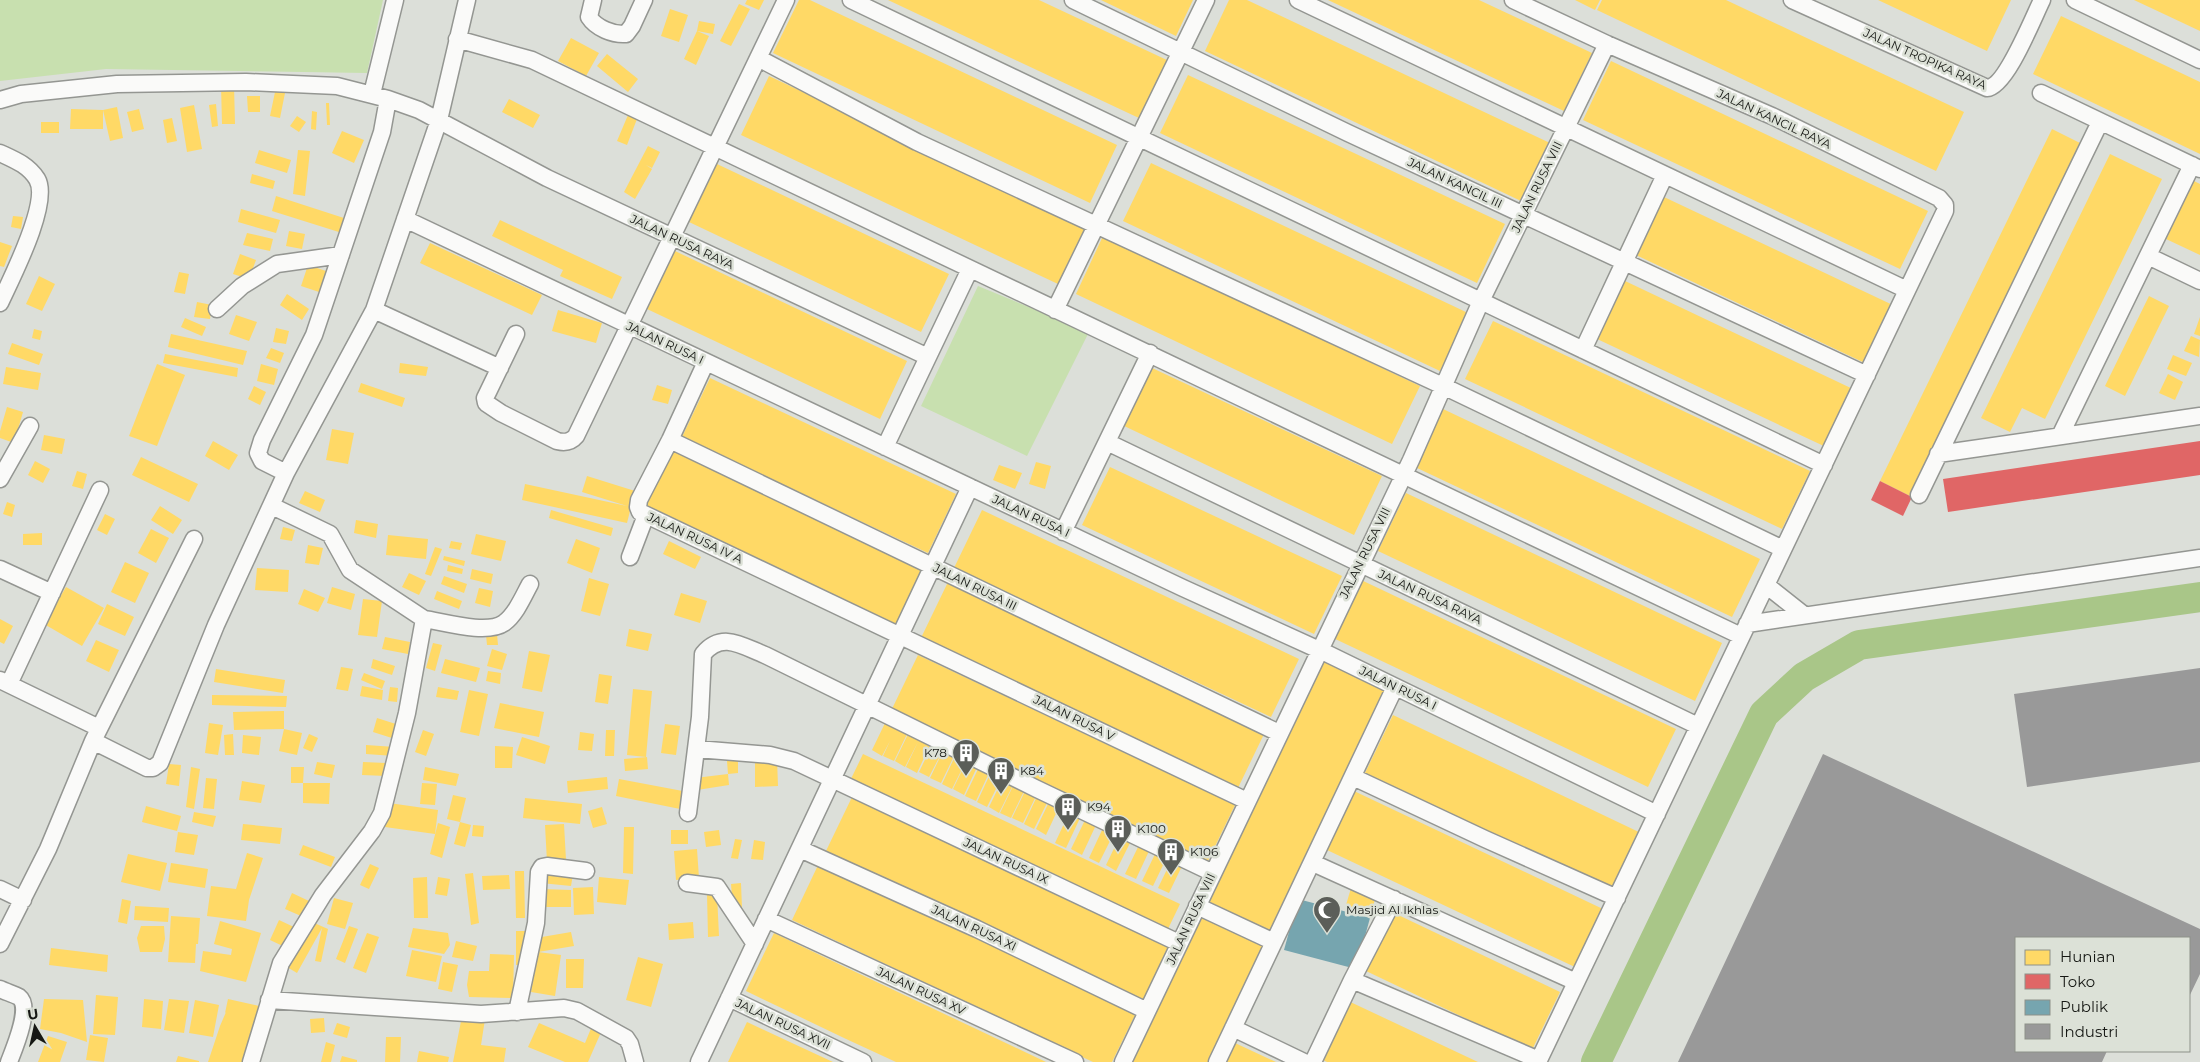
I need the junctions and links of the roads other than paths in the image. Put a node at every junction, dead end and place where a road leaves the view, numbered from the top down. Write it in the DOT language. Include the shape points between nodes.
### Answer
graph roads {
  1 [pos="395,0"];
  2 [pos="467,0"];
  3 [pos="593,0"];
  4 [pos="644,0"];
  5 [pos="786,0"];
  6 [pos="850,0"];
  7 [pos="1073,0"];
  8 [pos="1206,0"];
  9 [pos="1298,0"];
  10 [pos="1513,0"];
  11 [pos="1792,0"];
  12 [pos="2042,0"];
  13 [pos="2074,0"];
  14 [pos="457,39"];
  15 [pos="1606,44"];
  16 [pos="1181,51"];
  17 [pos="758,58"];
  18 [pos="2200,60"];
  19 [pos="2041,93"];
  20 [pos="372,94"];
  21 [pos="390,99"];
  22 [pos="0,100"];
  23 [pos="439,120"];
  24 [pos="2100,122"];
  25 [pos="1566,128"];
  26 [pos="1139,138"];
  27 [pos="714,147"];
  28 [pos="0,153"];
  29 [pos="2196,167"];
  30 [pos="1665,175"];
  31 [pos="1524,214"];
  32 [pos="405,219"];
  33 [pos="1096,224"];
  34 [pos="671,238"];
  35 [pos="341,255"];
  36 [pos="2148,256"];
  37 [pos="1624,262"];
  38 [pos="970,269"];
  39 [pos="2200,282"];
  40 [pos="1907,290"];
  41 [pos="1481,301"];
  42 [pos="0,303"];
  43 [pos="217,309"];
  44 [pos="374,310"];
  45 [pos="1055,310"];
  46 [pos="629,326"];
  47 [pos="516,334"];
  48 [pos="1582,350"];
  49 [pos="1150,353"];
  50 [pos="928,357"];
  51 [pos="706,362"];
  52 [pos="500,368"];
  53 [pos="1866,374"];
  54 [pos="1445,388"];
  55 [pos="2200,416"];
  56 [pos="30,426"];
  57 [pos="2060,436"];
  58 [pos="670,440"];
  59 [pos="1107,442"];
  60 [pos="885,446"];
  61 [pos="1938,454"];
  62 [pos="1824,464"];
  63 [pos="286,473"];
  64 [pos="1402,475"];
  65 [pos="0,478"];
  66 [pos="970,487"];
  67 [pos="100,490"];
  68 [pos="1919,495"];
  69 [pos="272,506"];
  70 [pos="646,515"];
  71 [pos="1064,532"];
  72 [pos="194,539"];
  73 [pos="1784,549"];
  74 [pos="630,557"];
  75 [pos="2200,558"];
  76 [pos="1360,564"];
  77 [pos="932,567"];
  78 [pos="0,569"];
  79 [pos="530,584"];
  80 [pos="1766,585"];
  81 [pos="52,593"];
  82 [pos="1804,615"];
  83 [pos="424,619"];
  84 [pos="1744,630"];
  85 [pos="900,635"];
  86 [pos="1319,650"];
  87 [pos="5,682"];
  88 [pos="1396,687"];
  89 [pos="867,706"];
  90 [pos="1698,726"];
  91 [pos="1280,733"];
  92 [pos="96,734"];
  93 [pos="697,749"];
  94 [pos="1353,777"];
  95 [pos="833,778"];
  96 [pos="1247,801"];
  97 [pos="688,812"];
  98 [pos="1657,814"];
  99 [pos="800,849"];
  100 [pos="1313,863"];
  101 [pos="586,871"];
  102 [pos="1213,873"];
  103 [pos="687,883"];
  104 [pos="0,889"];
  105 [pos="1394,898"];
  106 [pos="1617,898"];
  107 [pos="23,900"];
  108 [pos="1197,906"];
  109 [pos="766,920"];
  110 [pos="1274,942"];
  111 [pos="1180,943"];
  112 [pos="0,944"];
  113 [pos="755,944"];
  114 [pos="1352,980"];
  115 [pos="1576,982"];
  116 [pos="0,990"];
  117 [pos="729,998"];
  118 [pos="269,1000"];
  119 [pos="1147,1011"];
  120 [pos="518,1012"];
  121 [pos="1233,1028"];
  122 [pos="1539,1061"];
  123 [pos="9,1062"];
  124 [pos="251,1062"];
  125 [pos="635,1062"];
  126 [pos="699,1062"];
  127 [pos="863,1062"];
  128 [pos="1075,1062"];
  129 [pos="1123,1062"];
  130 [pos="1217,1062"];
  131 [pos="1304,1062"];
  132 [pos="1313,1062"];
  1 -- 20 [label="street"];
  2 -- 14 [label="street"];
  3 -- 4 [label="street" via="589,17 593,24 618,35 626,34 632,26"];
  5 -- 17 [label="street"];
  6 -- 26 [label="street"];
  7 -- 16 [label="street, JALAN KANCIL III"];
  8 -- 16 [label="street"];
  9 -- 25 [label="street"];
  10 -- 15 [label="street, JALAN KANCIL RAYA"];
  11 -- 12 [label="street, JALAN TROPIKA RAYA" via="1988,88 1994,88 2005,75"];
  13 -- 18 [label="street"];
  14 -- 23 [label="street"];
  14 -- 27 [label="street" via="532,60"];
  15 -- 25 [label="street, JALAN RUSA VIII"];
  15 -- 40 [label="street, JALAN KANCIL RAYA" via="1772,116 1944,201 1945,211"];
  16 -- 26 [label="street"];
  16 -- 31 [label="street, JALAN KANCIL III"];
  17 -- 27 [label="street"];
  17 -- 33 [label="street" via="917,142"];
  19 -- 24 [label="street"];
  20 -- 21 [label="street, JALAN RUSA RAYA"];
  20 -- 22 [label="street, JALAN RUSA RAYA" via="337,86 246,82 117,84 21,94"];
  21 -- 23 [label="street, JALAN RUSA RAYA"];
  21 -- 35 [label="street"];
  23 -- 32 [label="street"];
  23 -- 34 [label="street, JALAN RUSA RAYA" via="547,178"];
  24 -- 29 [label="street"];
  24 -- 61 [label="street"];
  25 -- 30 [label="street"];
  25 -- 31 [label="street, JALAN RUSA VIII"];
  26 -- 33 [label="street"];
  26 -- 41 [label="street"];
  27 -- 34 [label="street"];
  27 -- 38 [label="street"];
  28 -- 42 [label="street" via="22,163 38,181 41,192 40,206 27,242"];
  29 -- 36 [label="street"];
  30 -- 37 [label="street"];
  30 -- 40 [label="street"];
  31 -- 37 [label="street, JALAN KANCIL III"];
  31 -- 41 [label="street, JALAN RUSA VIII"];
  32 -- 44 [label="street"];
  32 -- 46 [label="street, JALAN RUSA I"];
  33 -- 45 [label="street"];
  33 -- 54 [label="street"];
  34 -- 46 [label="street"];
  34 -- 50 [label="street, JALAN RUSA RAYA"];
  35 -- 43 [label="street" via="277,264 242,286"];
  35 -- 63 [label="street" via="314,334 258,453 262,461"];
  36 -- 39 [label="street"];
  36 -- 57 [label="street"];
  37 -- 48 [label="street"];
  37 -- 53 [label="street, JALAN KANCIL III"];
  38 -- 45 [label="street"];
  38 -- 50 [label="street"];
  40 -- 53 [label="street"];
  41 -- 48 [label="street"];
  41 -- 54 [label="street, JALAN RUSA VIII"];
  44 -- 52 [label="street"];
  44 -- 63 [label="street"];
  45 -- 49 [label="street"];
  46 -- 51 [label="street, JALAN RUSA I"];
  46 -- 52 [label="street" via="576,436 570,441 557,441 488,406 485,398"];
  47 -- 52 [label="street"];
  48 -- 62 [label="street"];
  49 -- 59 [label="street"];
  49 -- 64 [label="street"];
  50 -- 60 [label="street"];
  51 -- 58 [label="street, JALAN RUSA IV A"];
  51 -- 60 [label="street, JALAN RUSA I"];
  53 -- 62 [label="street"];
  54 -- 64 [label="street, JALAN RUSA VIII"];
  54 -- 73 [label="street"];
  55 -- 57 [label="street"];
  56 -- 65 [label="street"];
  57 -- 61 [label="street"];
  58 -- 70 [label="street, JALAN RUSA IV A" via="639,500 640,512"];
  58 -- 77 [label="street, JALAN RUSA III"];
  59 -- 71 [label="street"];
  59 -- 76 [label="street, JALAN RUSA RAYA"];
  60 -- 66 [label="street, JALAN RUSA I"];
  61 -- 68 [label="street"];
  62 -- 73 [label="street"];
  63 -- 69 [label="street"];
  64 -- 76 [label="street, JALAN RUSA VIII"];
  64 -- 84 [label="street"];
  66 -- 71 [label="street, JALAN RUSA I"];
  66 -- 77 [label="street"];
  67 -- 81 [label="street"];
  69 -- 83 [label="street" via="330,534 350,570"];
  69 -- 92 [label="street" via="216,625 160,763 147,768 126,759"];
  70 -- 74 [label="street"];
  70 -- 85 [label="street, JALAN RUSA IV A"];
  71 -- 86 [label="street, JALAN RUSA I"];
  72 -- 92 [label="street"];
  73 -- 80 [label="street"];
  75 -- 82 [label="street"];
  76 -- 86 [label="street, JALAN RUSA VIII"];
  76 -- 90 [label="street, JALAN RUSA RAYA"];
  77 -- 85 [label="street"];
  77 -- 91 [label="street, JALAN RUSA III"];
  78 -- 81 [label="street"];
  79 -- 83 [label="street" via="514,612 495,627"];
  80 -- 82 [label="street"];
  80 -- 84 [label="street"];
  81 -- 87 [label="street"];
  82 -- 84 [label="street"];
  83 -- 118 [label="street" via="407,713 382,813 323,895 281,962"];
  84 -- 90 [label="street"];
  85 -- 89 [label="street"];
  85 -- 96 [label="street, JALAN RUSA V"];
  86 -- 88 [label="street, JALAN RUSA I"];
  86 -- 91 [label="street, JALAN RUSA VIII"];
  87 -- 92 [label="street"];
  88 -- 94 [label="street"];
  88 -- 98 [label="street, JALAN RUSA I"];
  89 -- 93 [label="street" via="765,655 730,641 721,641 709,646 703,654"];
  89 -- 95 [label="street"];
  89 -- 102 [label="street"];
  90 -- 98 [label="street"];
  91 -- 96 [label="street, JALAN RUSA VIII"];
  92 -- 107 [label="street"];
  93 -- 95 [label="street, JALAN RUSA IX" via="781,757"];
  93 -- 97 [label="street"];
  94 -- 100 [label="street"];
  94 -- 106 [label="street"];
  95 -- 99 [label="street"];
  95 -- 111 [label="street, JALAN RUSA IX"];
  96 -- 102 [label="street, JALAN RUSA VIII"];
  98 -- 106 [label="street"];
  99 -- 109 [label="street"];
  99 -- 119 [label="street, JALAN RUSA XI"];
  100 -- 105 [label="street"];
  100 -- 110 [label="street"];
  101 -- 120 [label="street" via="547,866 539,872 536,923"];
  102 -- 108 [label="street, JALAN RUSA VIII"];
  103 -- 113 [label="street" via="717,887"];
  104 -- 107 [label="street"];
  105 -- 114 [label="street"];
  105 -- 115 [label="street"];
  106 -- 115 [label="street"];
  107 -- 112 [label="street"];
  108 -- 110 [label="street"];
  108 -- 111 [label="street, JALAN RUSA VIII"];
  109 -- 113 [label="street"];
  109 -- 128 [label="street, JALAN RUSA XV"];
  110 -- 121 [label="street"];
  111 -- 119 [label="street, JALAN RUSA VIII"];
  113 -- 117 [label="street"];
  114 -- 122 [label="street"];
  114 -- 132 [label="street"];
  115 -- 122 [label="street"];
  116 -- 123 [label="street" via="20,997 24,1004 22,1023"];
  117 -- 126 [label="street"];
  117 -- 127 [label="street, JALAN RUSA XVII"];
  118 -- 120 [label="street" via="480,1014"];
  118 -- 124 [label="street"];
  119 -- 129 [label="street, JALAN RUSA VIII"];
  120 -- 125 [label="street" via="564,1008 577,1011 626,1038"];
  121 -- 130 [label="street"];
  121 -- 131 [label="street"];
}
